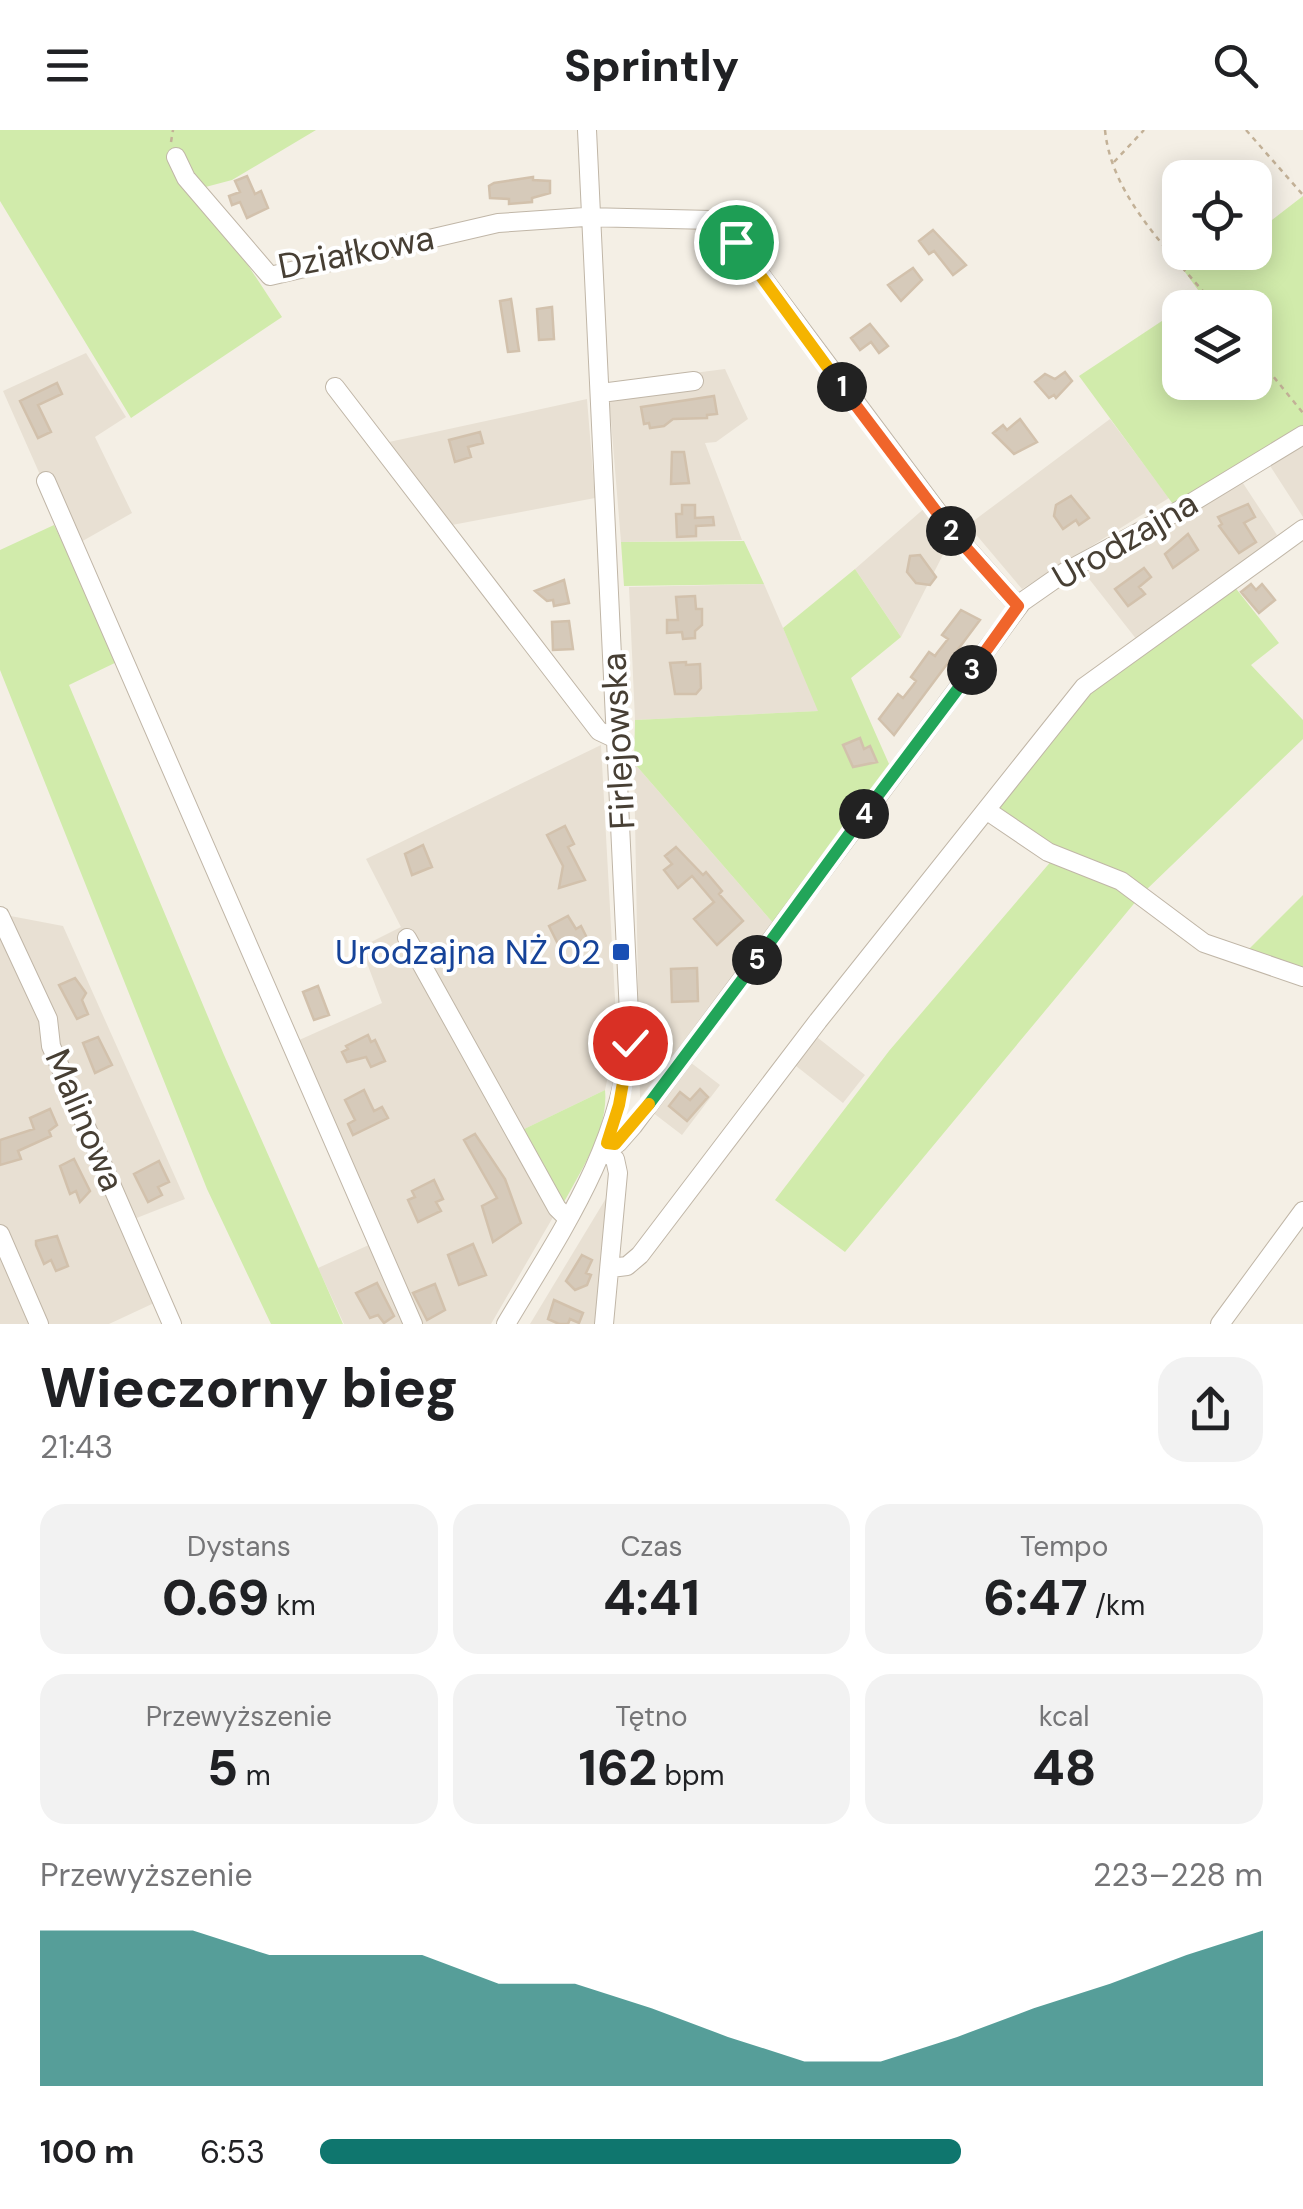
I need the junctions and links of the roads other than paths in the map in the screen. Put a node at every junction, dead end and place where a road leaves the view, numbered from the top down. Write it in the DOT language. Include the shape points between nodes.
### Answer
graph roads {
  1 [pos="586,130"];
  2 [pos="176,157"];
  3 [pos="591,217"];
  4 [pos="694,381"];
  5 [pos="334,388"];
  6 [pos="600,393"];
  7 [pos="1303,435"];
  8 [pos="46,481"];
  9 [pos="1303,528"];
  10 [pos="1018,606"];
  11 [pos="618,740"];
  12 [pos="986,810"];
  13 [pos="0,916"];
  14 [pos="407,938"];
  15 [pos="1303,977"];
  16 [pos="605,1148"];
  17 [pos="1303,1211"];
  18 [pos="568,1219"];
  19 [pos="0,1234"];
  20 [pos="611,1268"];
  21 [pos="40,1324"];
  22 [pos="172,1324"];
  23 [pos="412,1324"];
  24 [pos="506,1324"];
  25 [pos="604,1324"];
  26 [pos="1220,1324"];
  1 -- 3 [label="street, Firlejowska"];
  2 -- 3 [label="street, Działkowa" via="186,178 270,276 498,223"];
  3 -- 6 [label="street, Firlejowska"];
  3 -- 10 [label="street" via="721,224 954,535"];
  4 -- 6 [label="street"];
  5 -- 11 [label="street" via="599,731"];
  6 -- 11 [label="street, Firlejowska"];
  7 -- 10 [label="street, Urodzajna"];
  8 -- 23 [label="street"];
  9 -- 12 [label="street" via="1084,686"];
  10 -- 16 [label="street, Urodzajna" via="626,1134"];
  11 -- 16 [label="street, Firlejowska" via="630,1026"];
  12 -- 15 [label="street" via="1048,852 1121,881 1204,943"];
  12 -- 20 [label="street" via="640,1255 628,1266"];
  13 -- 22 [label="street, Malinowa"];
  14 -- 18 [label="street"];
  16 -- 18 [label="street, Firlejowska"];
  16 -- 20 [label="street" via="618,1174"];
  17 -- 26 [label="street"];
  18 -- 24 [label="street, Firlejowska"];
  19 -- 21 [label="street"];
  20 -- 25 [label="street"];
}
